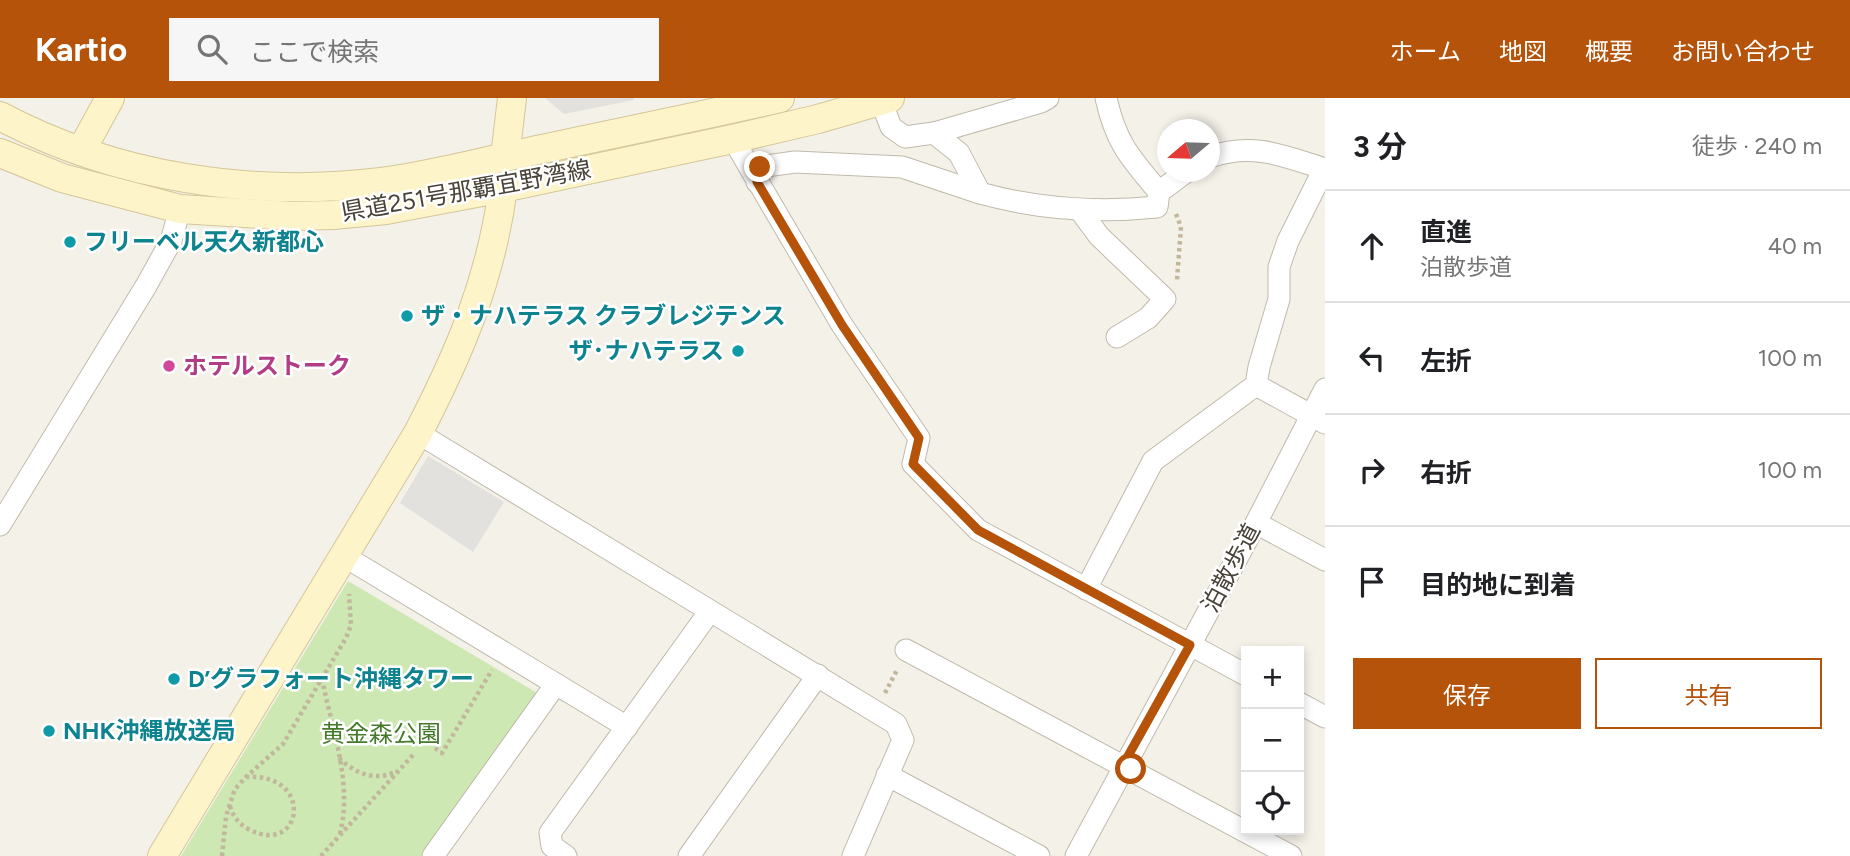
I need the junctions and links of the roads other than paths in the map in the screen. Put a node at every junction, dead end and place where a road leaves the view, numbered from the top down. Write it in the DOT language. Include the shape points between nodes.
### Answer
graph roads {
  1 [pos="110,98"];
  2 [pos="512,98"];
  3 [pos="780,98"];
  4 [pos="1048,98"];
  5 [pos="1106,98"];
  6 [pos="886,99"];
  7 [pos="727,104"];
  8 [pos="0,116"];
  9 [pos="934,133"];
  10 [pos="733,139"];
  11 [pos="81,151"];
  12 [pos="0,153"];
  13 [pos="1220,155"];
  14 [pos="505,157"];
  15 [pos="1324,169"];
  16 [pos="757,182"];
  17 [pos="1176,182"];
  18 [pos="503,188"];
  19 [pos="980,192"];
  20 [pos="1158,200"];
  21 [pos="180,209"];
  22 [pos="1079,209"];
  23 [pos="1117,337"];
  24 [pos="1256,386"];
  25 [pos="1325,389"];
  26 [pos="1317,419"];
  27 [pos="418,433"];
  28 [pos="1256,523"];
  29 [pos="0,525"];
  30 [pos="344,556"];
  31 [pos="1325,560"];
  32 [pos="1086,589"];
  33 [pos="710,611"];
  34 [pos="1190,645"];
  35 [pos="906,650"];
  36 [pos="1241,672"];
  37 [pos="818,675"];
  38 [pos="556,684"];
  39 [pos="1304,706"];
  40 [pos="1325,718"];
  41 [pos="627,727"];
  42 [pos="1123,765"];
  43 [pos="887,775"];
  44 [pos="162,856"];
  45 [pos="433,856"];
  46 [pos="566,856"];
  47 [pos="689,856"];
  48 [pos="853,856"];
  49 [pos="1039,856"];
  50 [pos="1076,856"];
  51 [pos="1291,856"];
  1 -- 11 [label="main road"];
  2 -- 14 [label="main road"];
  3 -- 7 [label="main road, 県道251号那覇宜野湾線"];
  4 -- 9 [label="street"];
  5 -- 20 [label="street" via="1121,145"];
  6 -- 9 [label="street" via="891,127 898,134"];
  6 -- 10 [label="main road, 県道251号那覇宜野湾線"];
  7 -- 14 [label="main road, 県道251号那覇宜野湾線"];
  8 -- 11 [label="main road, 県道251号那覇宜野湾線"];
  9 -- 19 [label="street" via="959,153"];
  10 -- 16 [label="street"];
  10 -- 18 [label="main road, 県道251号那覇宜野湾線"];
  11 -- 14 [label="main road, 県道251号那覇宜野湾線" via="186,179 278,187 382,182"];
  12 -- 21 [label="main road, 県道251号那覇宜野湾線" via="62,178"];
  13 -- 15 [label="street" via="1261,150"];
  15 -- 24 [label="street" via="1279,267 1279,299"];
  16 -- 19 [label="street" via="760,167 795,162 902,167"];
  16 -- 32 [label="street" via="842,325 919,438 913,464 978,530"];
  17 -- 20 [label="street"];
  18 -- 21 [label="main road, 県道251号那覇宜野湾線" via="333,215"];
  18 -- 27 [label="main road" via="497,234 472,313 450,372"];
  19 -- 22 [label="street" via="1016,203"];
  20 -- 22 [label="street" via="1126,210"];
  21 -- 29 [label="street" via="171,241 146,286"];
  22 -- 23 [label="street" via="1099,236 1165,299 1148,318"];
  24 -- 26 [label="street"];
  24 -- 32 [label="street" via="1153,461"];
  25 -- 26 [label="street, 泊散歩道"];
  26 -- 28 [label="street, 泊散歩道"];
  27 -- 30 [label="main road"];
  27 -- 33 [label="street"];
  28 -- 31 [label="street"];
  28 -- 34 [label="street, 泊散歩道"];
  30 -- 38 [label="street"];
  30 -- 44 [label="main road"];
  32 -- 34 [label="street"];
  33 -- 37 [label="street"];
  33 -- 41 [label="street"];
  34 -- 36 [label="street"];
  34 -- 42 [label="street, 泊散歩道"];
  35 -- 42 [label="street"];
  37 -- 43 [label="street" via="896,724 903,740"];
  37 -- 47 [label="street"];
  38 -- 41 [label="street"];
  38 -- 45 [label="street"];
  39 -- 40 [label="street"];
  41 -- 46 [label="street" via="550,834 552,846"];
  42 -- 50 [label="street, 泊散歩道"];
  42 -- 51 [label="street"];
  43 -- 48 [label="street"];
  43 -- 49 [label="street"];
}
